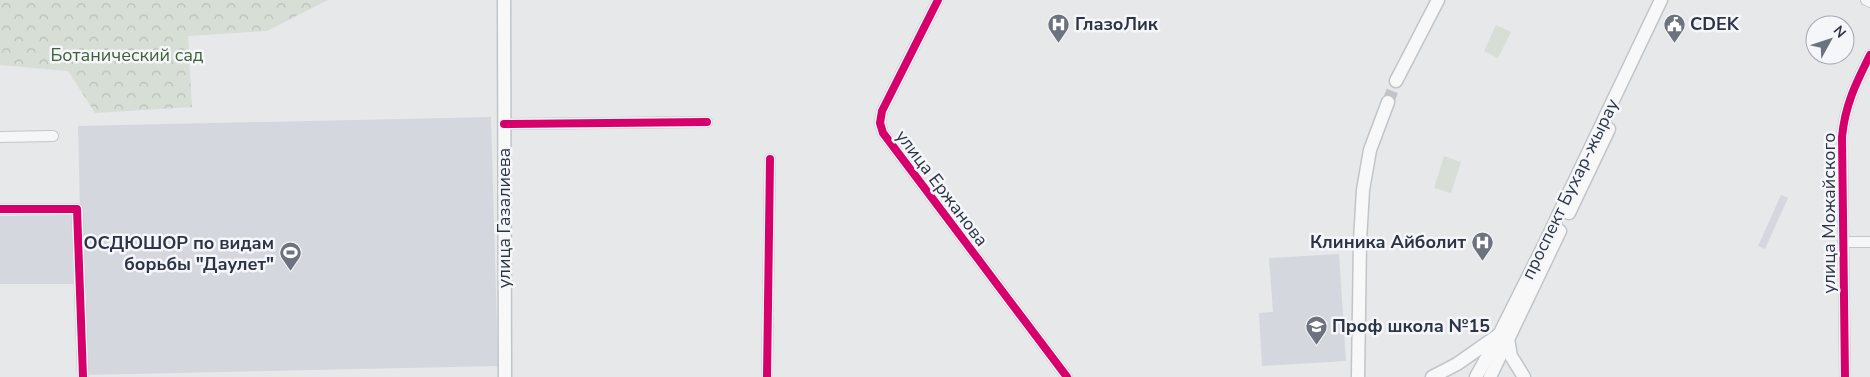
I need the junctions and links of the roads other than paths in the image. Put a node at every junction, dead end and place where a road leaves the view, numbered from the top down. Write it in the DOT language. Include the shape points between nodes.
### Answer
graph roads {
  1 [pos="504,0"];
  2 [pos="938,0"];
  3 [pos="1438,0"];
  4 [pos="1661,0"];
  5 [pos="1669,0"];
  6 [pos="1866,0"];
  7 [pos="1870,2"];
  8 [pos="1870,55"];
  9 [pos="1396,81"];
  10 [pos="1388,102"];
  11 [pos="707,122"];
  12 [pos="504,124"];
  13 [pos="53,136"];
  14 [pos="0,137"];
  15 [pos="770,159"];
  16 [pos="1589,161"];
  17 [pos="0,209"];
  18 [pos="1843,242"];
  19 [pos="1870,242"];
  20 [pos="1504,337"];
  21 [pos="83,377"];
  22 [pos="505,377"];
  23 [pos="767,377"];
  24 [pos="1067,377"];
  25 [pos="1358,377"];
  26 [pos="1432,377"];
  27 [pos="1476,377"];
  28 [pos="1490,377"];
  29 [pos="1524,377"];
  30 [pos="1845,377"];
  1 -- 12 [label="main road, улица Газалиева"];
  2 -- 24 [label="street, улица Ержанова" via="882,111 880,123 883,133"];
  3 -- 9 [label="main road"];
  4 -- 16 [label="main road, проспект Бухар-жырау"];
  5 -- 16 [label="main road, проспект Бухар-жырау"];
  6 -- 7 [label="street"];
  8 -- 18 [label="street, улица Можайского" via="1852,91 1844,117"];
  10 -- 25 [label="main road" via="1370,150 1364,181"];
  11 -- 12 [label="street"];
  12 -- 22 [label="main road, улица Газалиева"];
  13 -- 14 [label="street"];
  15 -- 23 [label="street"];
  16 -- 20 [label="main road, проспект Бухар-жырау"];
  17 -- 21 [label="street" via="77,209"];
  18 -- 19 [label="street"];
  18 -- 30 [label="street, улица Можайского"];
  20 -- 26 [label="main road"];
  20 -- 27 [label="main road, проспект Бухар-жырау"];
  20 -- 28 [label="main road, проспект Бухар-жырау"];
  20 -- 29 [label="main road"];
}
